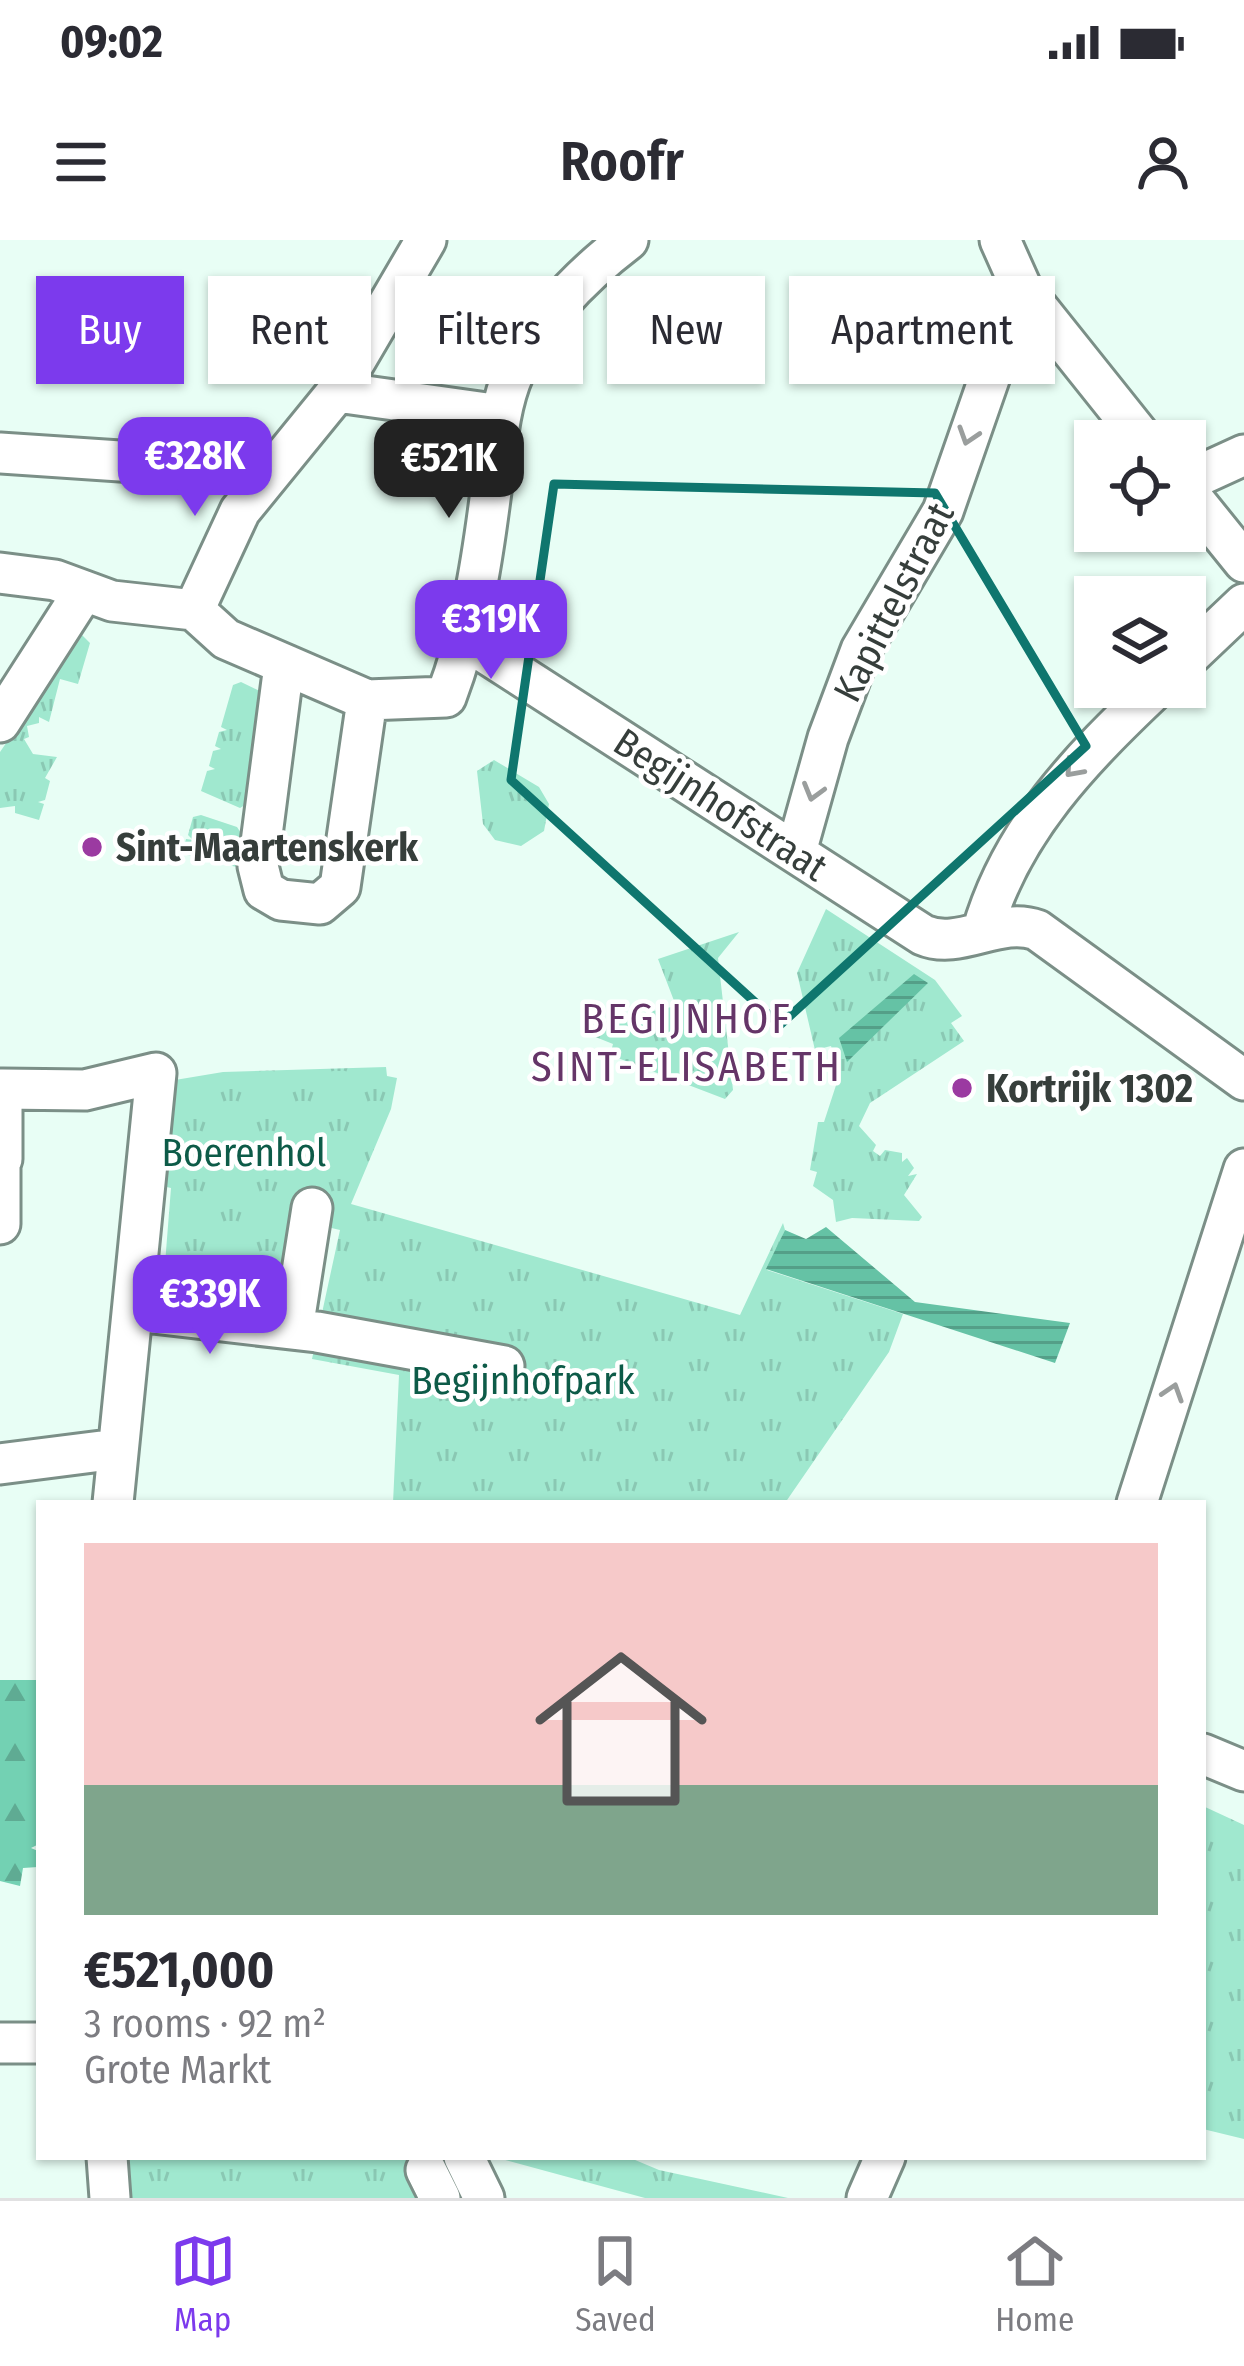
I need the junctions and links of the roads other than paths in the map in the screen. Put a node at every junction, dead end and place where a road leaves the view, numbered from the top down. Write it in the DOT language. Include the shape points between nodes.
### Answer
graph roads {
  1 [pos="426,240"];
  2 [pos="628,240"];
  3 [pos="1000,240"];
  4 [pos="1016,276"];
  5 [pos="1055,329"];
  6 [pos="987,384"];
  7 [pos="337,392"];
  8 [pos="501,415"];
  9 [pos="1127,420"];
  10 [pos="0,453"];
  11 [pos="1244,455"];
  12 [pos="269,471"];
  13 [pos="1206,475"];
  14 [pos="1206,513"];
  15 [pos="1244,562"];
  16 [pos="0,573"];
  17 [pos="84,591"];
  18 [pos="1244,604"];
  19 [pos="194,610"];
  20 [pos="1206,640"];
  21 [pos="467,641"];
  22 [pos="284,665"];
  23 [pos="368,700"];
  24 [pos="1136,708"];
  25 [pos="0,722"];
  26 [pos="796,852"];
  27 [pos="982,932"];
  28 [pos="1244,1080"];
  29 [pos="1,1087"];
  30 [pos="1,1160"];
  31 [pos="1244,1169"];
  32 [pos="312,1208"];
  33 [pos="0,1224"];
  34 [pos="135,1310"];
  35 [pos="305,1330"];
  36 [pos="504,1366"];
  37 [pos="117,1449"];
  38 [pos="0,1464"];
  39 [pos="113,1500"];
  40 [pos="1138,1500"];
  41 [pos="1206,1755"];
  42 [pos="1244,1771"];
  43 [pos="0,2043"];
  44 [pos="36,2043"];
  45 [pos="106,2160"];
  46 [pos="884,2160"];
  47 [pos="443,2175"];
  48 [pos="110,2198"];
  49 [pos="484,2198"];
  50 [pos="867,2198"];
  1 -- 7 [label="street"];
  2 -- 8 [label="street" via="591,268 531,343"];
  3 -- 4 [label="street"];
  5 -- 9 [label="street"];
  6 -- 26 [label="street, Kapittelstraat, one-way" via="943,511 861,650"];
  7 -- 8 [label="street"];
  7 -- 12 [label="street"];
  8 -- 21 [label="street"];
  10 -- 12 [label="street"];
  11 -- 13 [label="street"];
  12 -- 19 [label="street" via="240,511"];
  14 -- 15 [label="street"];
  16 -- 17 [label="street"];
  17 -- 19 [label="street"];
  17 -- 25 [label="street"];
  18 -- 20 [label="street"];
  19 -- 22 [label="street" via="226,639"];
  21 -- 23 [label="street" via="446,697"];
  21 -- 26 [label="street, Begijnhofstraat"];
  22 -- 23 [label="street"];
  22 -- 23 [label="street" via="258,866 264,890 281,900 320,904 340,887"];
  24 -- 27 [label="street, one-way" via="1057,788 1004,874"];
  26 -- 27 [label="street, Begijnhofstraat" via="928,938"];
  27 -- 28 [label="street, Begijnhofstraat" via="1022,926 1045,934"];
  29 -- 30 [label="street"];
  29 -- 34 [label="street" via="85,1090 156,1073"];
  30 -- 33 [label="street"];
  40 -- 31 [label="street, one-way"];
  32 -- 35 [label="street"];
  34 -- 35 [label="street"];
  34 -- 37 [label="street"];
  35 -- 36 [label="street"];
  37 -- 38 [label="street"];
  37 -- 39 [label="street"];
  41 -- 42 [label="street"];
  43 -- 44 [label="street"];
  45 -- 48 [label="street"];
  46 -- 50 [label="street"];
  47 -- 49 [label="street"];
}
